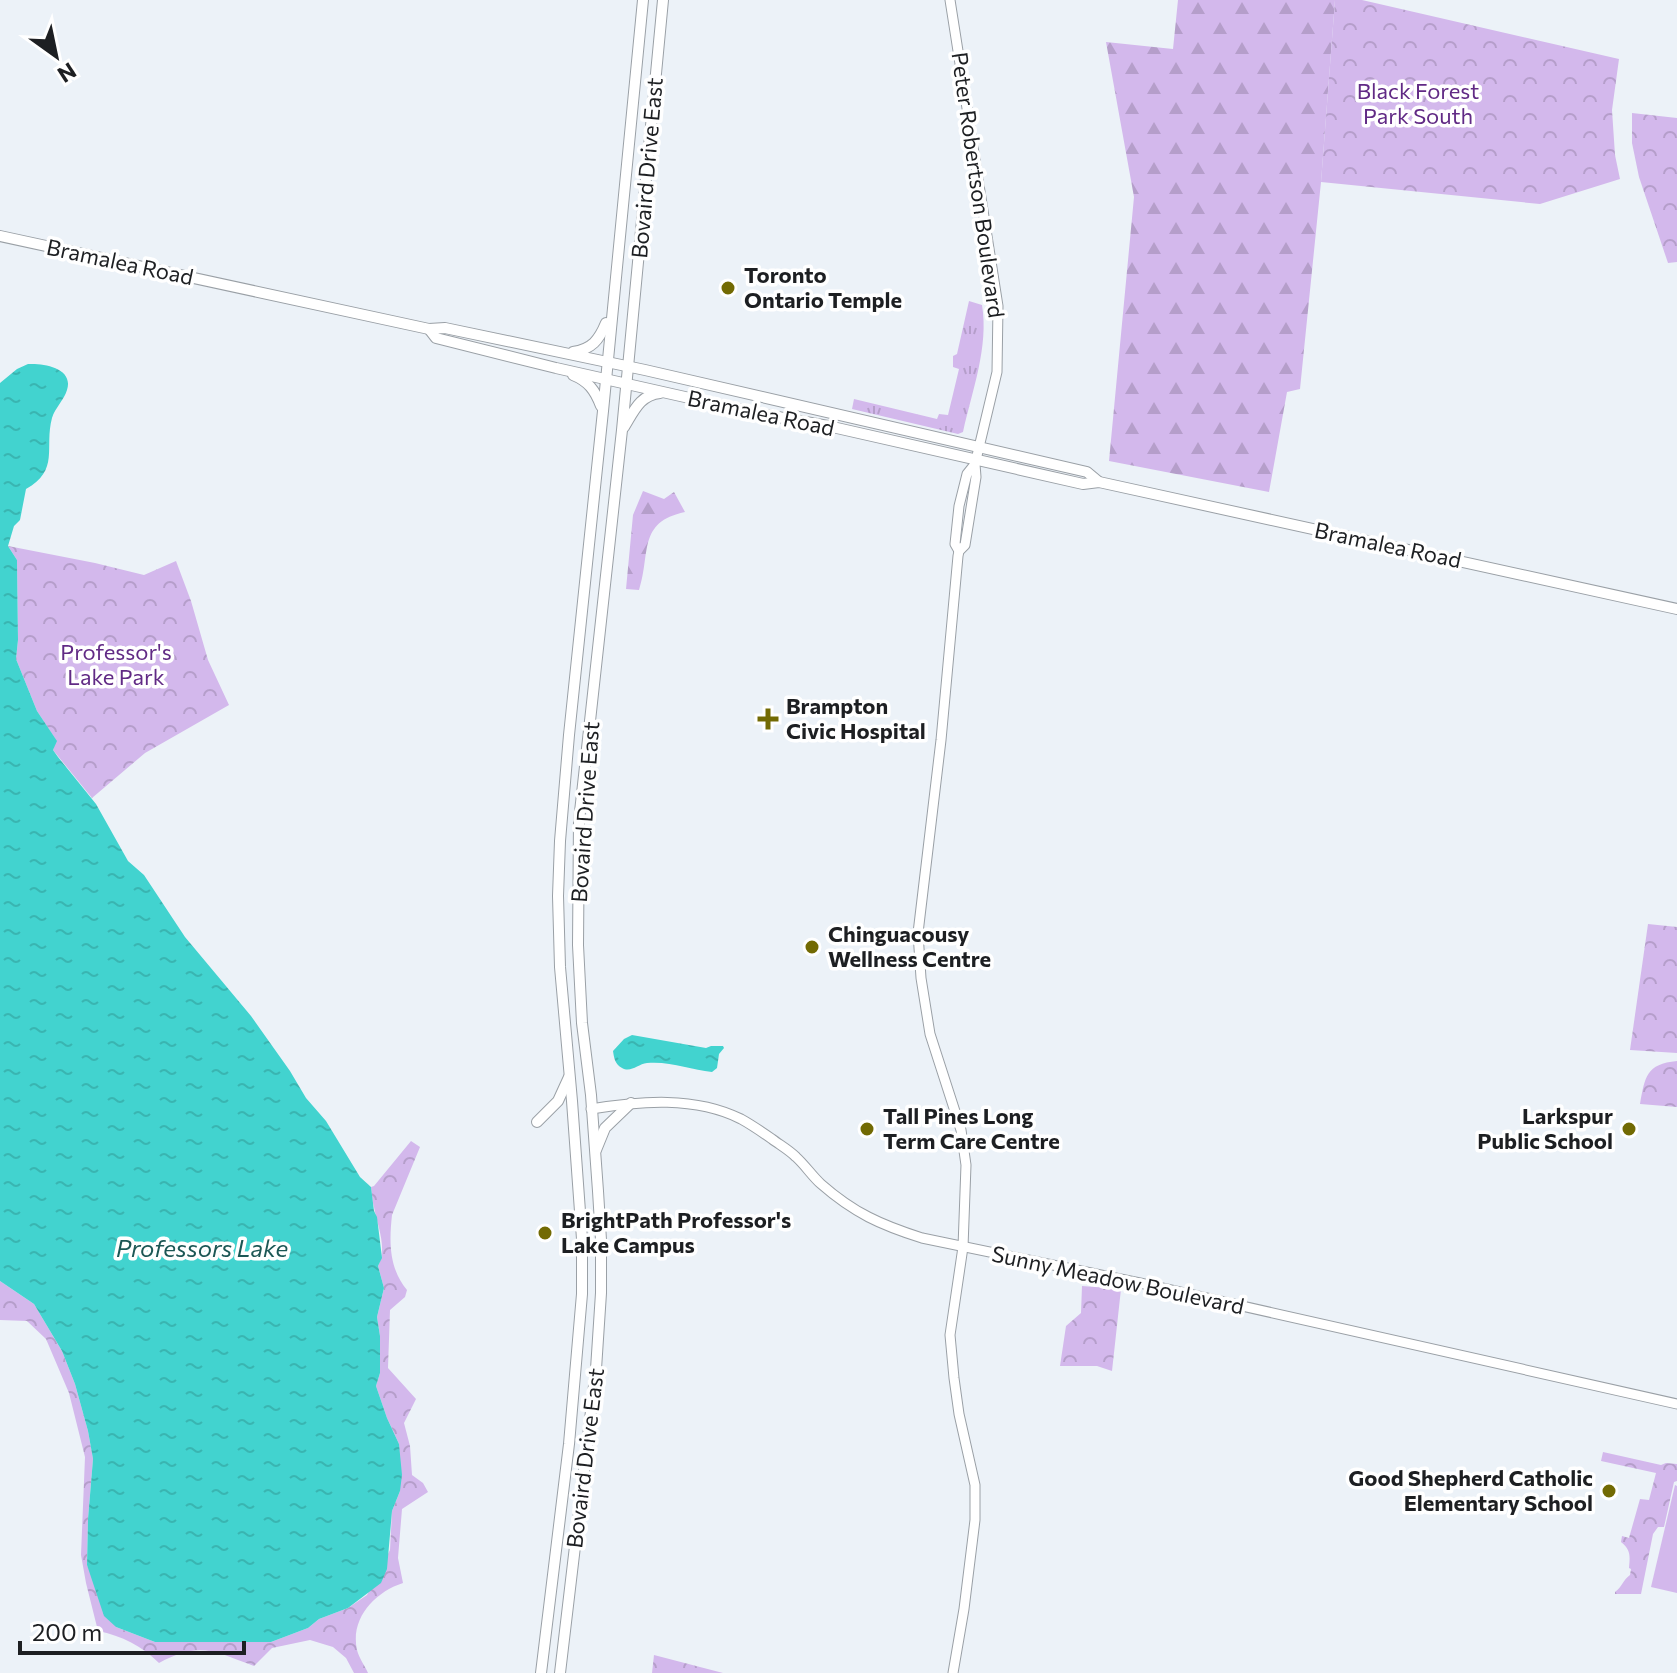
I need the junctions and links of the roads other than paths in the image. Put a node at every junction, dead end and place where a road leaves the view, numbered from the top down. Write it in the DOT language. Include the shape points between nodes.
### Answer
graph roads {
  1 [pos="643,0"];
  2 [pos="663,0"];
  3 [pos="950,0"];
  4 [pos="0,236"];
  5 [pos="612,310"];
  6 [pos="429,329"];
  7 [pos="568,353"];
  8 [pos="607,362"];
  9 [pos="628,366"];
  10 [pos="556,368"];
  11 [pos="606,378"];
  12 [pos="626,383"];
  13 [pos="666,393"];
  14 [pos="603,411"];
  15 [pos="622,430"];
  16 [pos="979,447"];
  17 [pos="976,462"];
  18 [pos="1099,482"];
  19 [pos="1677,609"];
  20 [pos="569,1075"];
  21 [pos="631,1103"];
  22 [pos="591,1109"];
  23 [pos="537,1122"];
  24 [pos="595,1152"];
  25 [pos="963,1247"];
  26 [pos="1677,1404"];
  27 [pos="541,1673"];
  28 [pos="560,1673"];
  29 [pos="953,1673"];
  1 -- 5 [label="main road, Bovaird Drive East"];
  2 -- 9 [label="main road, Bovaird Drive East"];
  3 -- 16 [label="street, Peter Robertson Boulevard" via="998,306 997,372"];
  4 -- 6 [label="main road, Bramalea Road"];
  5 -- 7 [label="main road" via="597,341"];
  5 -- 8 [label="main road, Bovaird Drive East"];
  6 -- 7 [label="main road, Bramalea Road"];
  6 -- 10 [label="main road, Bramalea Road" via="436,338"];
  7 -- 8 [label="main road, Bramalea Road"];
  8 -- 9 [label="main road, Bramalea Road"];
  8 -- 11 [label="main road, Bovaird Drive East"];
  9 -- 12 [label="main road, Bovaird Drive East"];
  9 -- 16 [label="main road, Bramalea Road"];
  10 -- 11 [label="main road, Bramalea Road"];
  10 -- 14 [label="main road" via="589,384"];
  11 -- 12 [label="main road, Bramalea Road"];
  11 -- 14 [label="main road, Bovaird Drive East"];
  12 -- 13 [label="main road, Bramalea Road"];
  12 -- 15 [label="main road, Bovaird Drive East"];
  13 -- 15 [label="main road" via="641,400"];
  13 -- 17 [label="main road, Bramalea Road"];
  14 -- 20 [label="main road, Bovaird Drive East" via="560,841 560,967"];
  15 -- 22 [label="main road, Bovaird Drive East" via="579,821 578,945"];
  16 -- 17 [label="street, Peter Robertson Boulevard"];
  16 -- 18 [label="main road, Bramalea Road" via="1087,472"];
  17 -- 18 [label="main road, Bramalea Road" via="1083,484"];
  17 -- 25 [label="street, Peter Robertson Boulevard" via="967,474 959,506 941,740 918,933 930,1034 961,1130 966,1171"];
  18 -- 19 [label="main road, Bramalea Road"];
  20 -- 23 [label="main road" via="558,1101"];
  20 -- 27 [label="main road, Bovaird Drive East" via="582,1294"];
  21 -- 22 [label="street, Sunny Meadow Boulevard"];
  21 -- 24 [label="main road" via="605,1128"];
  21 -- 25 [label="street, Sunny Meadow Boulevard" via="686,1103 741,1119 796,1157 862,1215"];
  22 -- 24 [label="main road, Bovaird Drive East"];
  24 -- 28 [label="main road, Bovaird Drive East" via="601,1240 596,1369"];
  25 -- 26 [label="street, Sunny Meadow Boulevard"];
  25 -- 29 [label="street, Peter Robertson Boulevard" via="950,1335 959,1414 975,1485 975,1520"];
}
